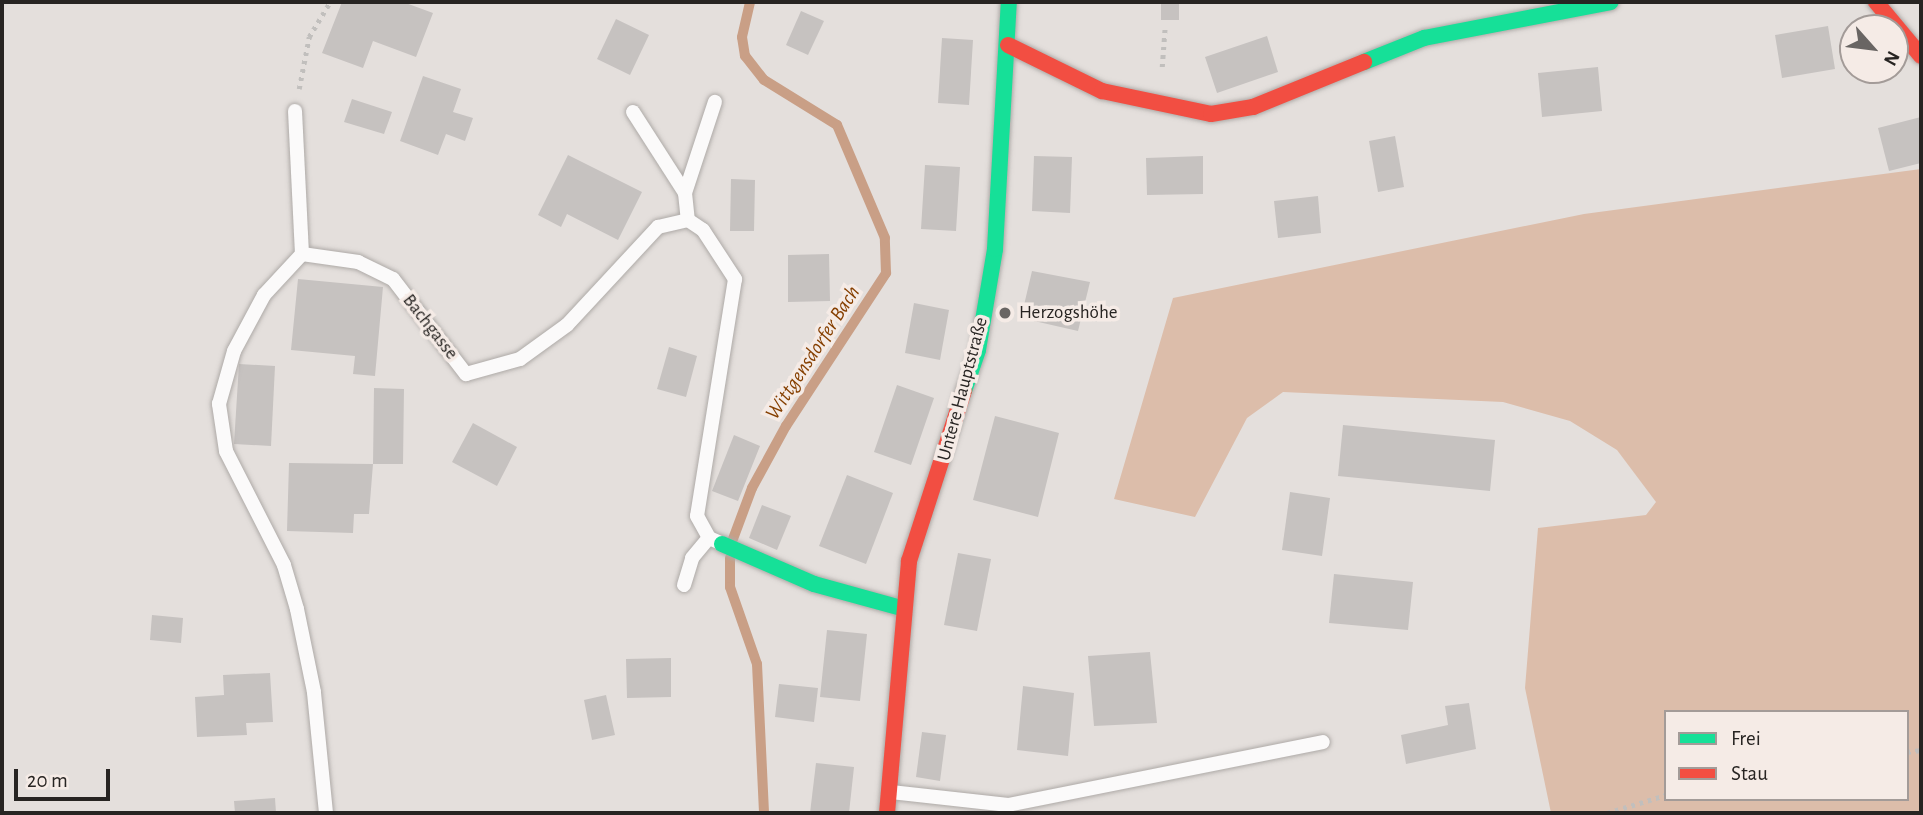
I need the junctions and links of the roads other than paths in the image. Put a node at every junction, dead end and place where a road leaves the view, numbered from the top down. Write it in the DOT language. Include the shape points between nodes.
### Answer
graph roads {
  1 [pos="1009,2"];
  2 [pos="1611,2"];
  3 [pos="1876,2"];
  4 [pos="1008,45"];
  5 [pos="1921,56"];
  6 [pos="715,102"];
  7 [pos="295,111"];
  8 [pos="633,111"];
  9 [pos="685,193"];
  10 [pos="688,220"];
  11 [pos="302,254"];
  12 [pos="723,544"];
  13 [pos="684,585"];
  14 [pos="901,608"];
  15 [pos="1323,742"];
  16 [pos="889,791"];
  17 [pos="326,813"];
  18 [pos="887,813"];
  1 -- 4 [label="street, Untere Hauptstraße"];
  2 -- 4 [label="street" via="1424,38 1253,107 1211,114 1102,91"];
  3 -- 5 [label="street"];
  4 -- 14 [label="street, Untere Hauptstraße" via="995,249 978,349 953,438 921,519"];
  6 -- 9 [label="lane"];
  7 -- 11 [label="lane"];
  8 -- 9 [label="lane"];
  9 -- 10 [label="lane"];
  10 -- 11 [label="lane, Bachgasse" via="673,221 646,236 567,325 520,359 466,374 393,279 358,262"];
  10 -- 12 [label="lane" via="715,245 735,279 697,516"];
  11 -- 17 [label="lane" via="264,295 234,351 219,404 226,451 284,565 297,609 314,692"];
  12 -- 13 [label="lane" via="692,558"];
  12 -- 14 [label="street" via="814,584"];
  14 -- 16 [label="street, Untere Hauptstraße"];
  15 -- 16 [label="lane" via="1008,806"];
  16 -- 18 [label="street, Untere Hauptstraße"];
}
